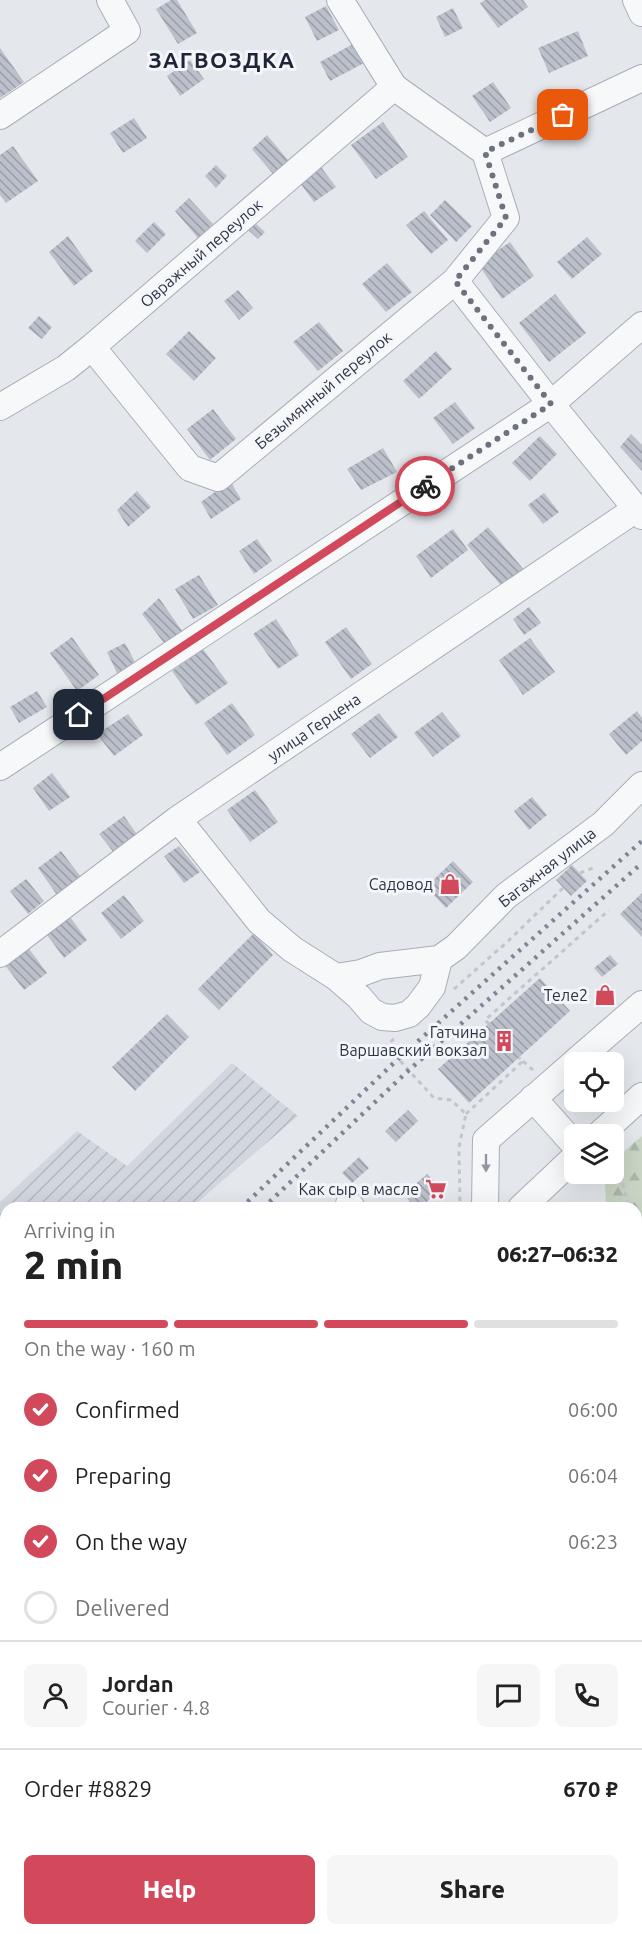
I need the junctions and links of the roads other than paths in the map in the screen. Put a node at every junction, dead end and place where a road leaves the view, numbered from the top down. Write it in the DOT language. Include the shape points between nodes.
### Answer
graph roads {
  1 [pos="110,0"];
  2 [pos="340,0"];
  3 [pos="636,0"];
  4 [pos="642,13"];
  5 [pos="642,78"];
  6 [pos="394,87"];
  7 [pos="0,116"];
  8 [pos="485,152"];
  9 [pos="455,281"];
  10 [pos="642,325"];
  11 [pos="92,347"];
  12 [pos="551,404"];
  13 [pos="0,407"];
  14 [pos="639,512"];
  15 [pos="0,767"];
  16 [pos="642,785"];
  17 [pos="178,819"];
  18 [pos="0,954"];
  19 [pos="439,959"];
  20 [pos="360,985"];
  21 [pos="642,1004"];
  22 [pos="587,1052"];
  23 [pos="564,1071"];
  24 [pos="642,1096"];
  25 [pos="533,1098"];
  26 [pos="611,1124"];
  27 [pos="564,1133"];
  28 [pos="564,1167"];
  29 [pos="485,1202"];
  30 [pos="527,1202"];
  1 -- 7 [label="street" via="127,32"];
  2 -- 6 [label="street"];
  3 -- 4 [label="street"];
  5 -- 8 [label="street"];
  6 -- 8 [label="street"];
  6 -- 11 [label="street, Овражный переулок"];
  8 -- 9 [label="street, Безымянный переулок" via="506,218"];
  9 -- 11 [label="street, Безымянный переулок" via="218,478 190,468"];
  9 -- 12 [label="street"];
  10 -- 12 [label="street"];
  11 -- 13 [label="street, Овражный переулок" via="66,368"];
  12 -- 14 [label="street"];
  12 -- 15 [label="street"];
  14 -- 17 [label="street, улица Герцена"];
  16 -- 19 [label="street, Багажная улица" via="603,824 506,896"];
  17 -- 18 [label="street, улица Герцена"];
  17 -- 20 [label="street" via="259,921 292,949 336,977"];
  19 -- 20 [label="street" via="380,966"];
  19 -- 20 [label="street" via="432,987 409,1014 382,1017 371,1011"];
  21 -- 22 [label="street"];
  23 -- 25 [label="street"];
  24 -- 26 [label="street"];
  25 -- 27 [label="street"];
  25 -- 29 [label="street, one-way" via="486,1140"];
  28 -- 30 [label="street"];
}
